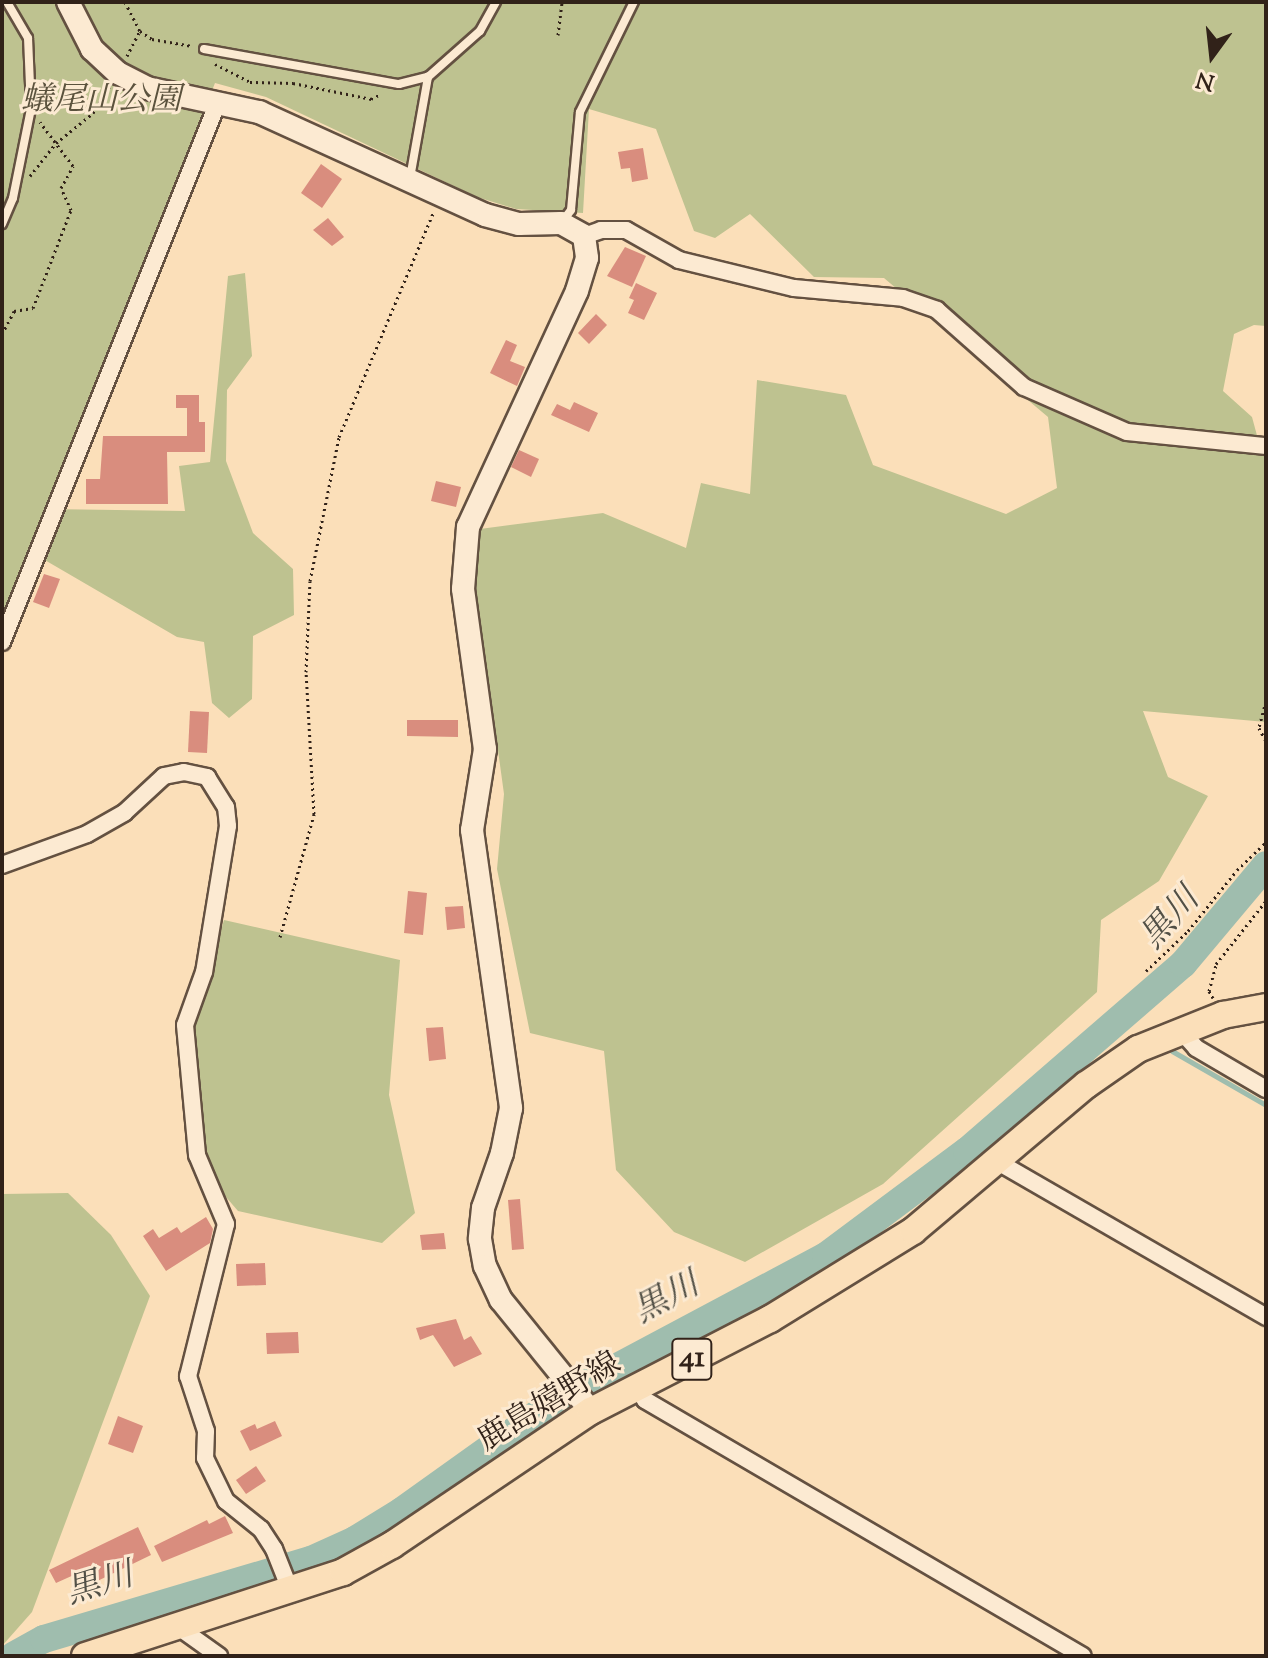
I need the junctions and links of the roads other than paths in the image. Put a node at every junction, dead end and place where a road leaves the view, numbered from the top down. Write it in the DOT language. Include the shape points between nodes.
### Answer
graph roads {
  1 [pos="7,2"];
  2 [pos="68,2"];
  3 [pos="496,2"];
  4 [pos="634,2"];
  5 [pos="204,49"];
  6 [pos="428,77"];
  7 [pos="218,102"];
  8 [pos="409,183"];
  9 [pos="561,223"];
  10 [pos="2,224"];
  11 [pos="584,236"];
  12 [pos="1266,446"];
  13 [pos="2,642"];
  14 [pos="2,865"];
  15 [pos="1266,1007"];
  16 [pos="1180,1030"];
  17 [pos="1266,1089"];
  18 [pos="998,1162"];
  19 [pos="1266,1317"];
  20 [pos="638,1388"];
  21 [pos="591,1411"];
  22 [pos="291,1592"];
  23 [pos="177,1626"];
  24 [pos="85,1656"];
  25 [pos="219,1656"];
  26 [pos="1083,1656"];
  1 -- 10 [label="lane" via="28,38 31,109 13,198"];
  2 -- 7 [label="street" via="92,49 118,73 147,88"];
  3 -- 6 [label="lane" via="480,31"];
  4 -- 9 [label="lane" via="580,112 571,210"];
  5 -- 6 [label="lane" via="399,84"];
  6 -- 8 [label="lane"];
  7 -- 8 [label="street" via="259,112"];
  7 -- 13 [label="street"];
  8 -- 9 [label="street" via="519,224"];
  9 -- 11 [label="street"];
  11 -- 12 [label="street" via="626,230 679,260 794,288 903,298 937,310 1024,387 1127,432"];
  11 -- 21 [label="street" via="587,258 577,291 468,527 463,589 485,749 472,830 511,1108 483,1208 480,1239 485,1266 501,1300"];
  14 -- 22 [label="street" via="87,834 124,813 164,776 184,772 207,777 226,807 228,826 204,972 185,1025 197,1155 226,1224 188,1376 206,1431 205,1458 226,1501 261,1529 274,1549"];
  15 -- 16 [label="main road, 鹿島嬉野線 / 41"];
  16 -- 17 [label="street" via="1196,1048"];
  16 -- 18 [label="main road, 鹿島嬉野線 / 41" via="1138,1049 1086,1085"];
  18 -- 19 [label="street"];
  18 -- 20 [label="main road, 鹿島嬉野線 / 41" via="913,1231 841,1278"];
  20 -- 21 [label="main road, 鹿島嬉野線 / 41"];
  20 -- 26 [label="street" via="645,1400"];
  21 -- 22 [label="main road, 鹿島嬉野線 / 41" via="392,1545"];
  22 -- 23 [label="main road, 鹿島嬉野線 / 41"];
  23 -- 24 [label="main road, 鹿島嬉野線 / 41"];
  23 -- 25 [label="street"];
}
